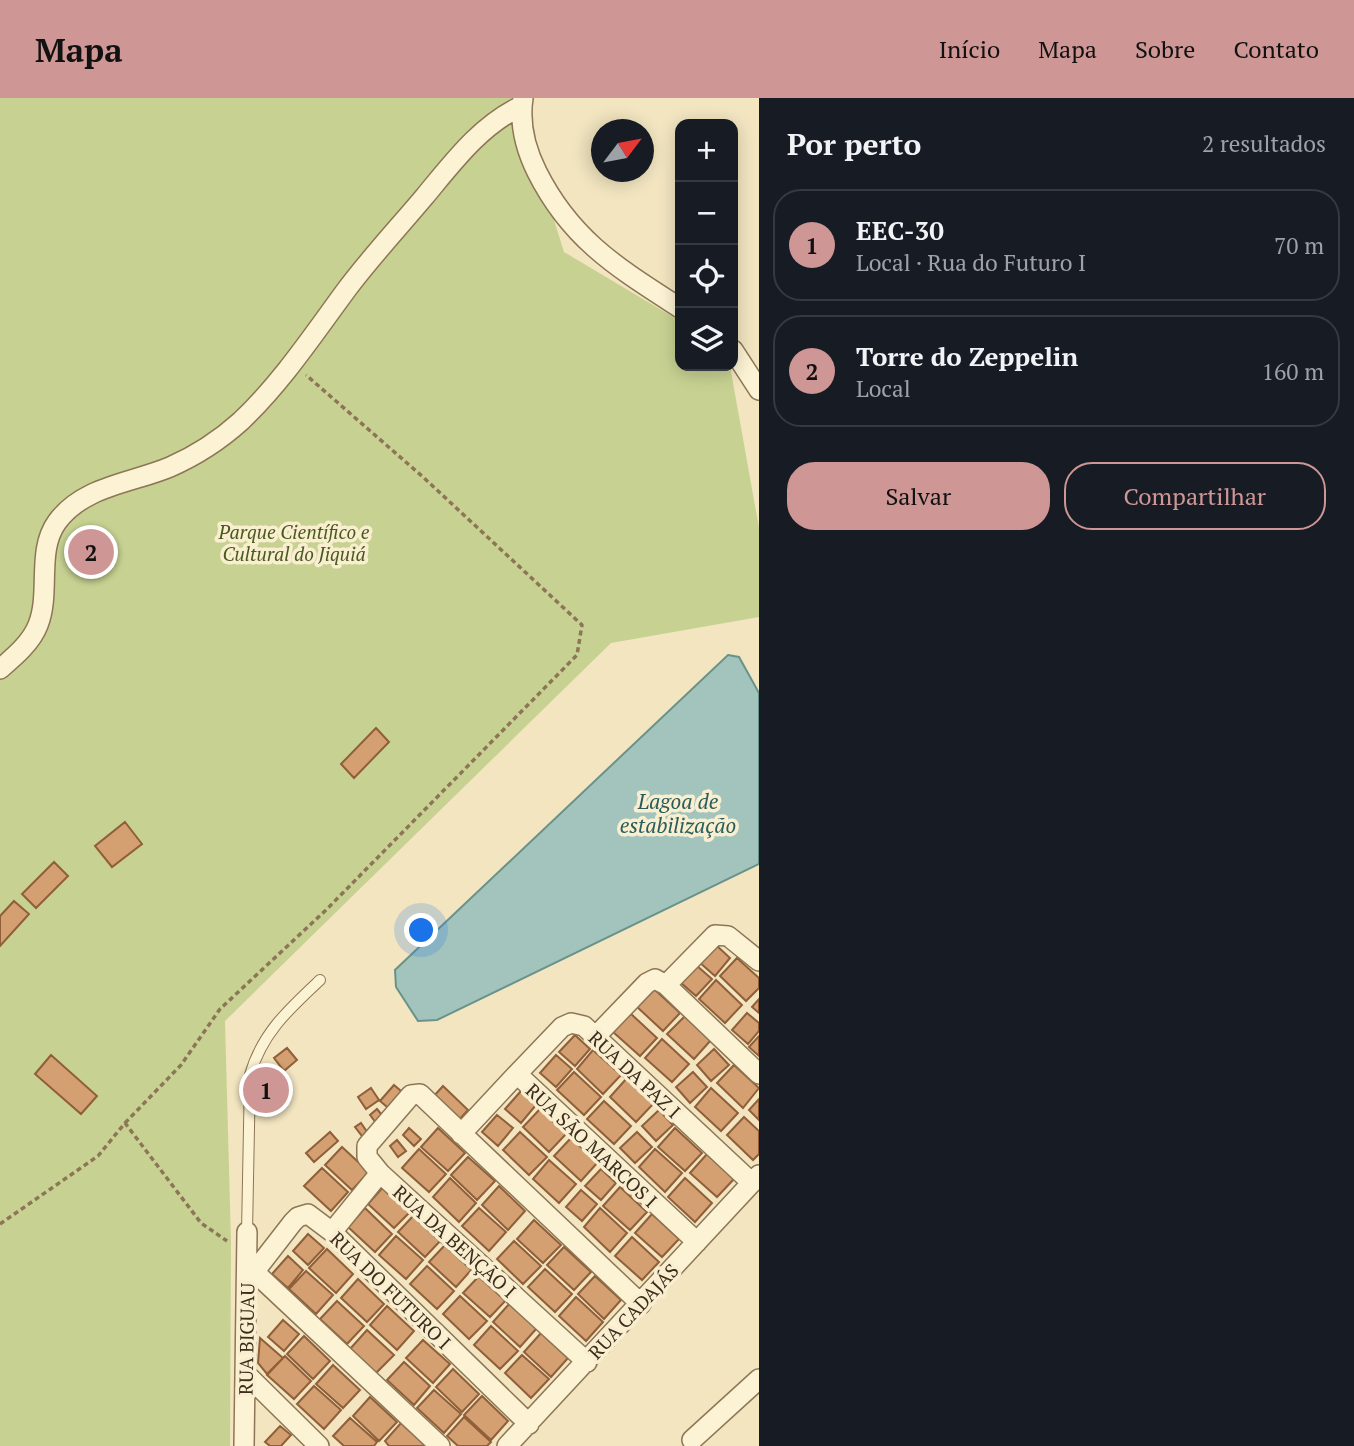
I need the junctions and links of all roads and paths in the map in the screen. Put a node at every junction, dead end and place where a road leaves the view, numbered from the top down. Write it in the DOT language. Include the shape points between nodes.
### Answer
graph roads {
  1 [pos="522,102"];
  2 [pos="675,305"];
  3 [pos="738,357"];
  4 [pos="293,364"];
  5 [pos="758,385"];
  6 [pos="0,669"];
  7 [pos="755,949"];
  8 [pos="320,981"];
  9 [pos="661,982"];
  10 [pos="596,1036"];
  11 [pos="517,1074"];
  12 [pos="759,1074"];
  13 [pos="125,1123"];
  14 [pos="461,1134"];
  15 [pos="380,1173"];
  16 [pos="755,1179"];
  17 [pos="0,1224"];
  18 [pos="247,1232"];
  19 [pos="331,1232"];
  20 [pos="697,1242"];
  21 [pos="249,1264"];
  22 [pos="641,1304"];
  23 [pos="587,1362"];
  24 [pos="245,1373"];
  25 [pos="759,1379"];
  26 [pos="529,1424"];
  27 [pos="692,1440"];
  28 [pos="244,1446"];
  29 [pos="319,1446"];
  30 [pos="440,1446"];
  31 [pos="507,1446"];
  1 -- 2 [label="street" via="526,147 561,214 594,249"];
  1 -- 4 [label="street" via="465,149 349,287"];
  3 -- 5 [label="street"];
  4 -- 6 [label="street" via="240,422 212,445 171,466 103,489 67,511 50,536 37,627"];
  4 -- 13 [label="path" via="582,625 577,654 344,892 220,1009 181,1065"];
  7 -- 9 [label="street" via="729,936 715,935"];
  8 -- 18 [label="lane" via="269,1032 250,1074"];
  9 -- 10 [label="street" via="647,983"];
  9 -- 12 [label="street"];
  10 -- 11 [label="street, RUA DA PAZ I" via="577,1024 567,1024"];
  10 -- 16 [label="street, RUA DA PAZ I"];
  11 -- 14 [label="street, RUA SÃO MARCOS I"];
  11 -- 20 [label="street, RUA SÃO MARCOS I"];
  13 -- 17 [label="path" via="98,1156"];
  13 -- 21 [label="path" via="201,1223"];
  14 -- 15 [label="street" via="421,1094 411,1095 367,1146 367,1157"];
  14 -- 22 [label="street"];
  15 -- 19 [label="street, RUA DA BENÇÃO I"];
  15 -- 23 [label="street, RUA DA BENÇÃO I"];
  16 -- 20 [label="street, RUA CADAJÁS"];
  18 -- 21 [label="street, RUA BIGUAU"];
  19 -- 21 [label="street, RUA DO FUTURO I" via="308,1214 298,1217"];
  19 -- 26 [label="street, RUA DO FUTURO I"];
  20 -- 22 [label="street, RUA CADAJÁS"];
  21 -- 24 [label="street, RUA BIGUAU"];
  21 -- 30 [label="street"];
  22 -- 23 [label="street, RUA CADAJÁS"];
  23 -- 26 [label="street, RUA CADAJÁS"];
  24 -- 28 [label="street, RUA BIGUAU"];
  24 -- 29 [label="street"];
  25 -- 27 [label="street"];
  26 -- 31 [label="street, RUA CADAJÁS"];
}
